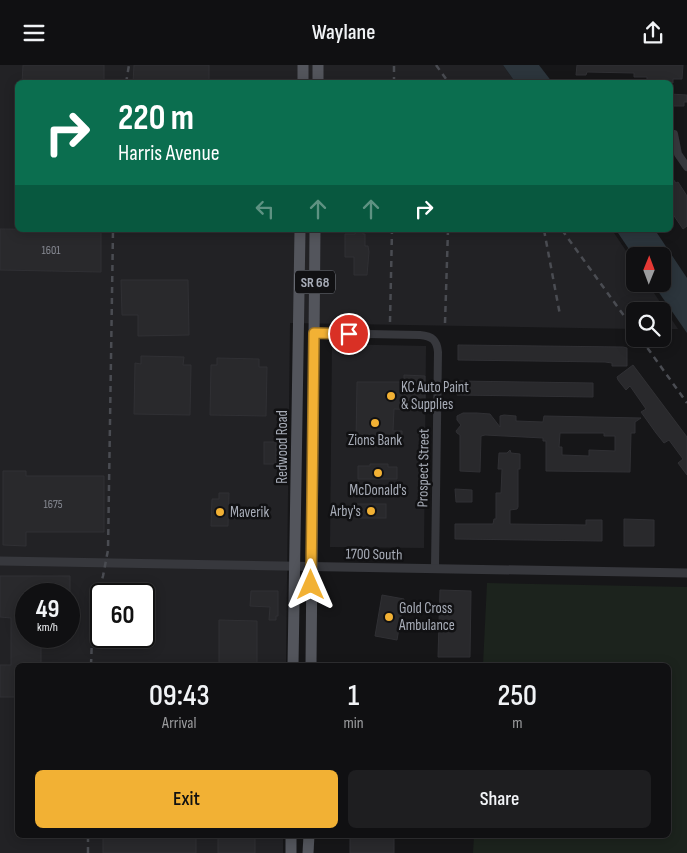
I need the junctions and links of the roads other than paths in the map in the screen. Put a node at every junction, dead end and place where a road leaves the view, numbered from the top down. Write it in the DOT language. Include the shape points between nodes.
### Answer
graph roads {
  1 [pos="303,65"];
  2 [pos="318,65"];
  3 [pos="303,80"];
  4 [pos="318,80"];
  5 [pos="674,134"];
  6 [pos="687,167"];
  7 [pos="300,232"];
  8 [pos="316,232"];
  9 [pos="314,333"];
  10 [pos="0,561"];
  11 [pos="295,566"];
  12 [pos="311,566"];
  13 [pos="436,568"];
  14 [pos="687,573"];
  15 [pos="293,663"];
  16 [pos="311,663"];
  17 [pos="291,838"];
  18 [pos="309,838"];
  19 [pos="291,853"];
  20 [pos="308,853"];
  1 -- 3 [label="main road"];
  2 -- 4 [label="main road"];
  5 -- 6 [label="street" via="678,154"];
  7 -- 11 [label="main road, Redwood Road / SR 68"];
  8 -- 9 [label="main road, Redwood Road / SR 68"];
  9 -- 12 [label="main road, Redwood Road / SR 68"];
  9 -- 13 [label="street, Prospect Street" via="420,335 434,339 437,344"];
  10 -- 11 [label="street, 1700 South"];
  11 -- 12 [label="street, 1700 South"];
  11 -- 15 [label="main road, Redwood Road / SR 68"];
  12 -- 13 [label="street, 1700 South"];
  12 -- 16 [label="main road, Redwood Road / SR 68"];
  13 -- 14 [label="street, 1700 South"];
  17 -- 19 [label="main road"];
  18 -- 20 [label="main road"];
}
